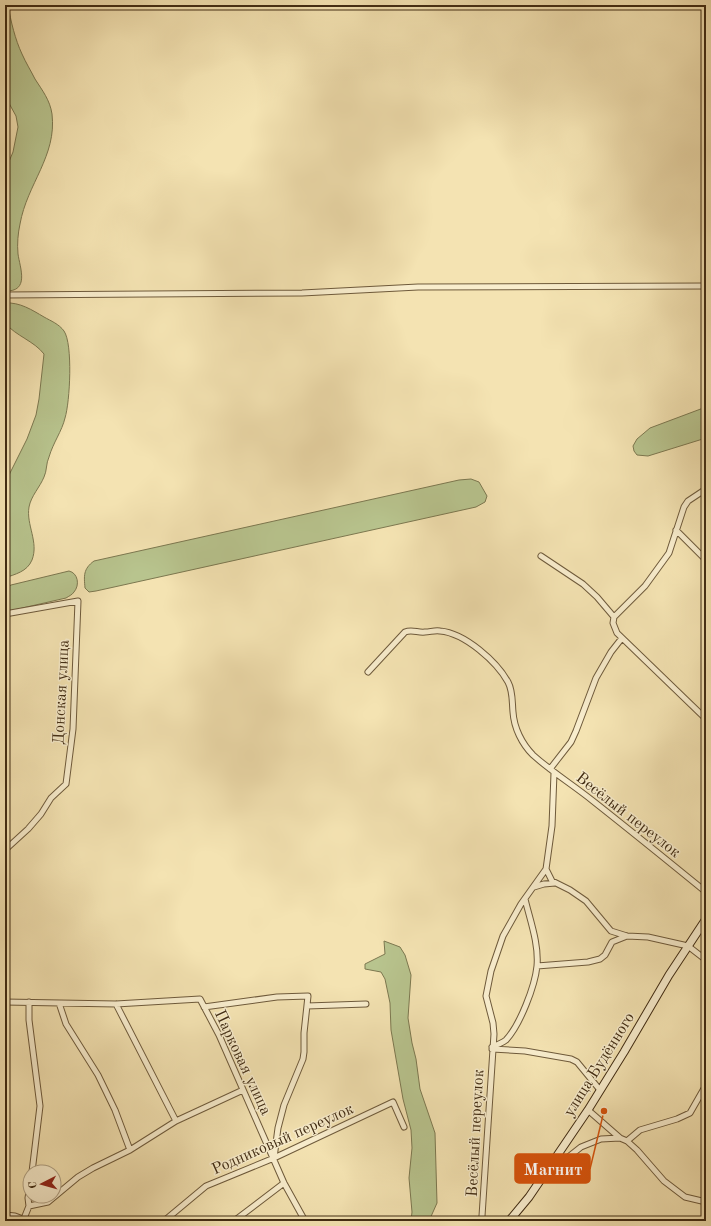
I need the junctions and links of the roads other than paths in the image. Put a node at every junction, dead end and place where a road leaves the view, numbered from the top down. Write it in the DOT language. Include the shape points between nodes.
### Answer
graph roads {
  1 [pos="706,286"];
  2 [pos="5,295"];
  3 [pos="706,489"];
  4 [pos="676,530"];
  5 [pos="541,556"];
  6 [pos="706,560"];
  7 [pos="5,614"];
  8 [pos="614,617"];
  9 [pos="622,638"];
  10 [pos="368,672"];
  11 [pos="706,719"];
  12 [pos="552,771"];
  13 [pos="5,850"];
  14 [pos="546,869"];
  15 [pos="555,883"];
  16 [pos="533,887"];
  17 [pos="706,892"];
  18 [pos="525,899"];
  19 [pos="706,919"];
  20 [pos="626,936"];
  21 [pos="688,946"];
  22 [pos="706,960"];
  23 [pos="537,966"];
  24 [pos="5,1002"];
  25 [pos="29,1002"];
  26 [pos="59,1003"];
  27 [pos="116,1004"];
  28 [pos="366,1004"];
  29 [pos="307,1006"];
  30 [pos="204,1007"];
  31 [pos="492,1048"];
  32 [pos="706,1085"];
  33 [pos="243,1090"];
  34 [pos="600,1090"];
  35 [pos="588,1110"];
  36 [pos="176,1121"];
  37 [pos="404,1127"];
  38 [pos="620,1138"];
  39 [pos="627,1141"];
  40 [pos="130,1150"];
  41 [pos="274,1158"];
  42 [pos="33,1164"];
  43 [pos="542,1177"];
  44 [pos="284,1183"];
  45 [pos="706,1202"];
  46 [pos="30,1206"];
  47 [pos="5,1215"];
  48 [pos="23,1220"];
  49 [pos="164,1221"];
  50 [pos="234,1221"];
  51 [pos="305,1221"];
  52 [pos="480,1221"];
  53 [pos="509,1221"];
  1 -- 2 [label="street" via="424,287 302,293"];
  3 -- 4 [label="street" via="688,501"];
  4 -- 6 [label="street"];
  4 -- 8 [label="street" via="668,553 645,586"];
  5 -- 8 [label="street" via="588,588"];
  7 -- 13 [label="street, Донская улица" via="78,601 73,729 66,784 51,798 28,829"];
  8 -- 9 [label="street" via="615,628"];
  9 -- 11 [label="street"];
  9 -- 12 [label="street" via="596,678 571,742"];
  10 -- 12 [label="street, Весёлый переулок" via="409,630 442,631 462,638 490,659 508,682 512,693 515,725 532,754"];
  12 -- 14 [label="street, Весёлый переулок" via="552,826"];
  12 -- 17 [label="street, Весёлый переулок"];
  14 -- 15 [label="street"];
  14 -- 16 [label="street, Весёлый переулок"];
  15 -- 16 [label="street"];
  15 -- 20 [label="street" via="586,901 611,931"];
  16 -- 18 [label="street, Весёлый переулок"];
  18 -- 23 [label="street, Весёлый переулок" via="535,943"];
  18 -- 31 [label="street, Весёлый переулок" via="503,936 491,971 486,996 493,1023"];
  19 -- 21 [label="main road, улица Будённого"];
  20 -- 21 [label="street"];
  20 -- 23 [label="street" via="612,942 606,955 600,959"];
  21 -- 22 [label="street"];
  21 -- 34 [label="main road, улица Будённого"];
  23 -- 31 [label="street, Весёлый переулок" via="518,1022 505,1041"];
  24 -- 25 [label="street"];
  25 -- 26 [label="street"];
  25 -- 42 [label="street" via="28,1020 40,1106"];
  26 -- 27 [label="street"];
  26 -- 40 [label="street" via="66,1024 98,1075 115,1110"];
  27 -- 30 [label="street, Парковая улица" via="200,999"];
  27 -- 36 [label="street"];
  28 -- 29 [label="street"];
  29 -- 30 [label="street, Парковая улица" via="308,996"];
  29 -- 41 [label="street, Парковая улица" via="303,1059 284,1105"];
  30 -- 33 [label="street, Парковая улица"];
  31 -- 34 [label="street" via="571,1059 577,1062"];
  31 -- 52 [label="street, Весёлый переулок"];
  32 -- 39 [label="street" via="690,1112 677,1119 640,1130"];
  33 -- 36 [label="street"];
  33 -- 41 [label="street, Парковая улица"];
  34 -- 35 [label="main road, улица Будённого"];
  35 -- 38 [label="street"];
  35 -- 43 [label="main road, улица Будённого"];
  36 -- 40 [label="street"];
  37 -- 41 [label="street, Родниковый переулок" via="393,1102"];
  38 -- 39 [label="street"];
  38 -- 43 [label="street" via="601,1139 581,1147"];
  39 -- 45 [label="street" via="664,1181 685,1197"];
  40 -- 46 [label="street" via="78,1177 48,1202"];
  41 -- 44 [label="street, Парковая улица"];
  41 -- 49 [label="street, Родниковый переулок" via="206,1186"];
  43 -- 53 [label="main road, улица Будённого"];
  44 -- 50 [label="street"];
  44 -- 51 [label="street, Парковая улица"];
  46 -- 48 [label="street"];
  47 -- 48 [label="street"];
}
